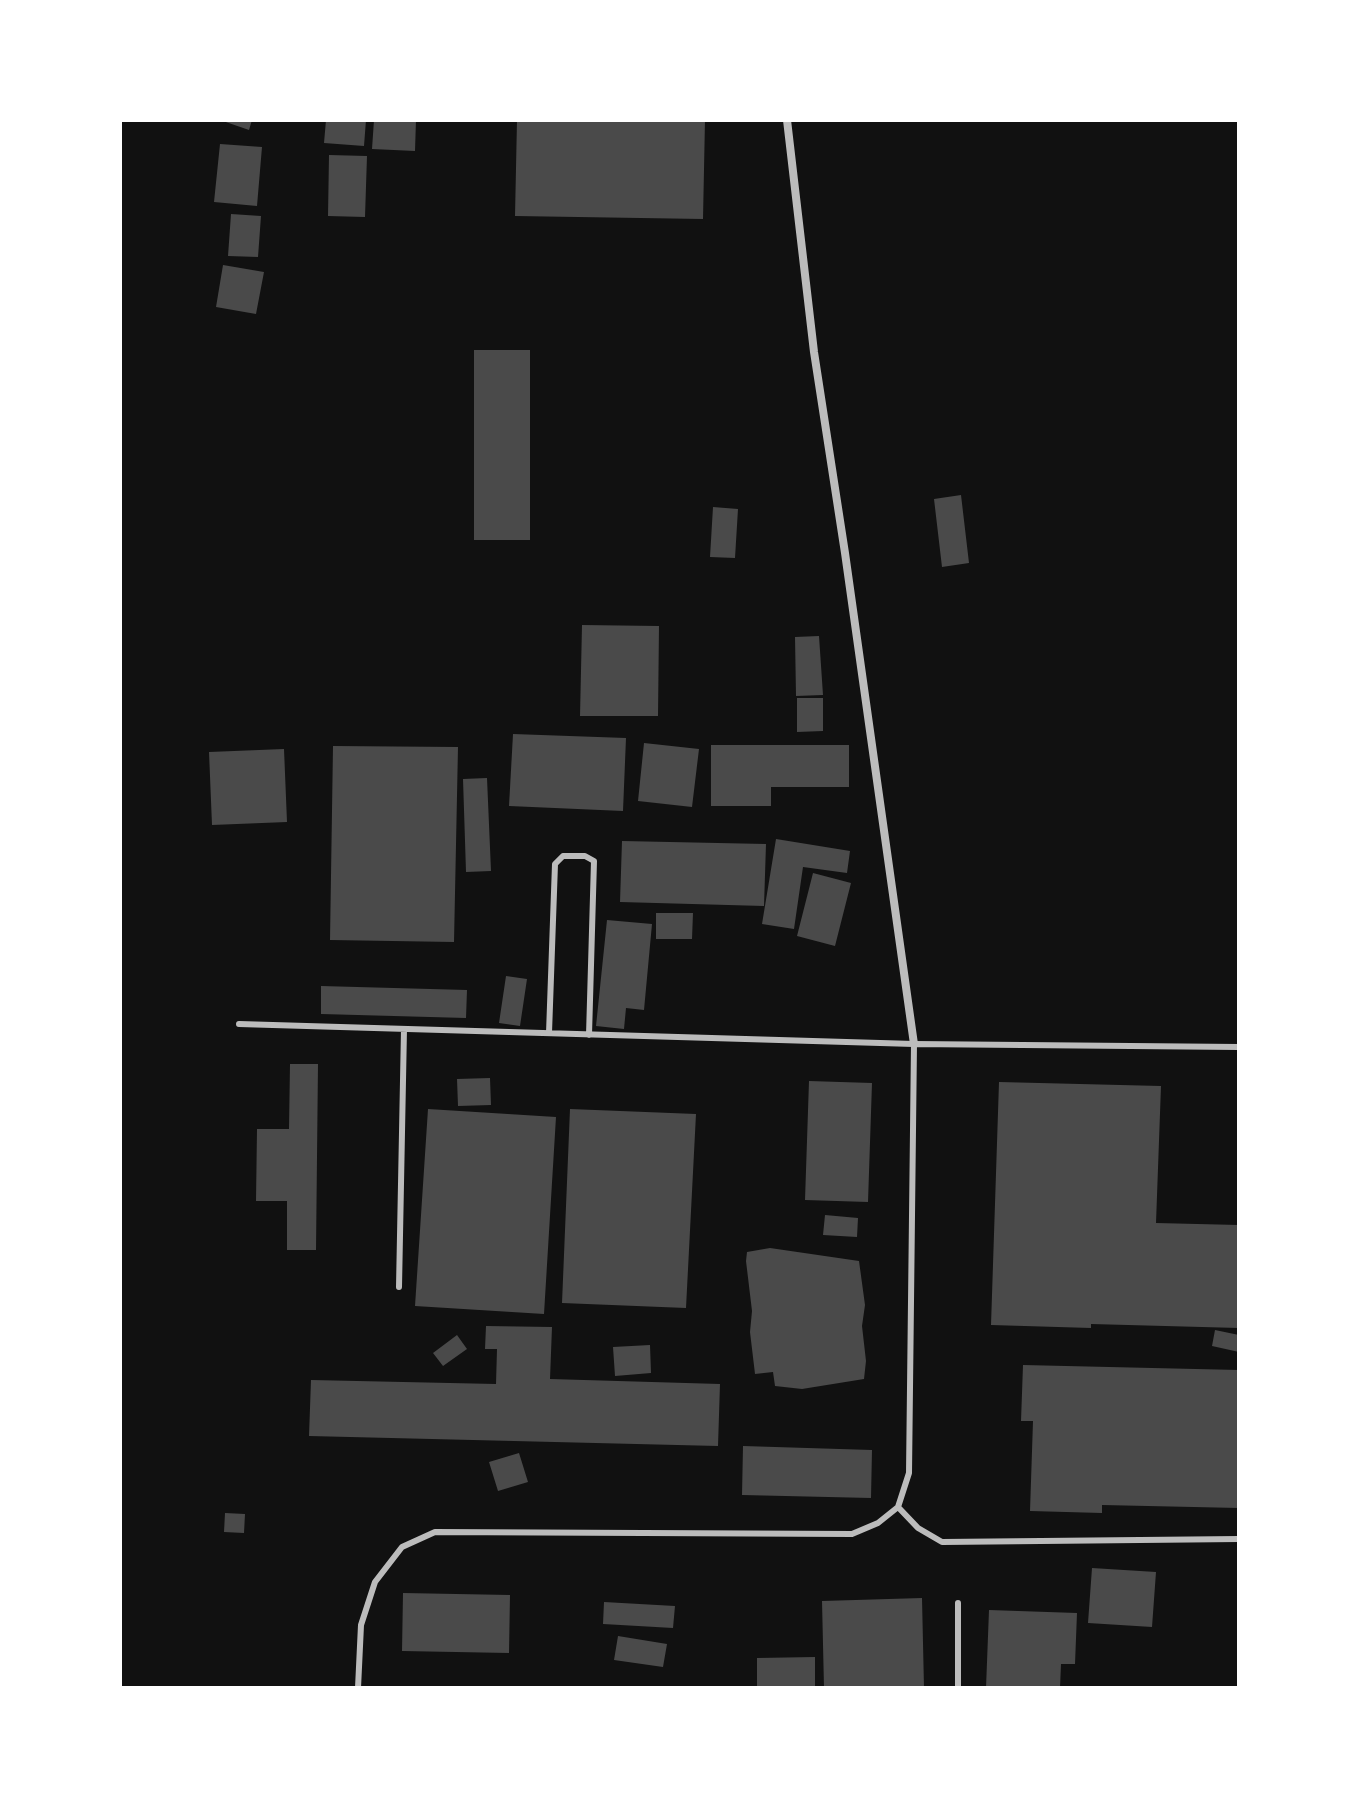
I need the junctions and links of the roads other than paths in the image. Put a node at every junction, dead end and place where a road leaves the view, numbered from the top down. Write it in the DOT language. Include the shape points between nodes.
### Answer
graph roads {
  1 [pos="787,120"];
  2 [pos="239,1024"];
  3 [pos="404,1029"];
  4 [pos="549,1033"];
  5 [pos="589,1035"];
  6 [pos="914,1044"];
  7 [pos="1239,1047"];
  8 [pos="399,1287"];
  9 [pos="898,1507"];
  10 [pos="1239,1539"];
  11 [pos="958,1603"];
  12 [pos="358,1688"];
  13 [pos="958,1688"];
  1 -- 6 [label="street" via="814,352"];
  2 -- 3 [label="lane"];
  3 -- 4 [label="lane"];
  3 -- 8 [label="lane"];
  4 -- 5 [label="lane"];
  4 -- 5 [label="lane" via="555,864 563,856 585,856 594,861"];
  5 -- 6 [label="lane"];
  6 -- 7 [label="lane"];
  6 -- 9 [label="lane" via="909,1473"];
  9 -- 10 [label="lane" via="942,1542"];
  9 -- 12 [label="lane" via="852,1534 435,1532 402,1547 375,1582 361,1625"];
  11 -- 13 [label="lane"];
}
